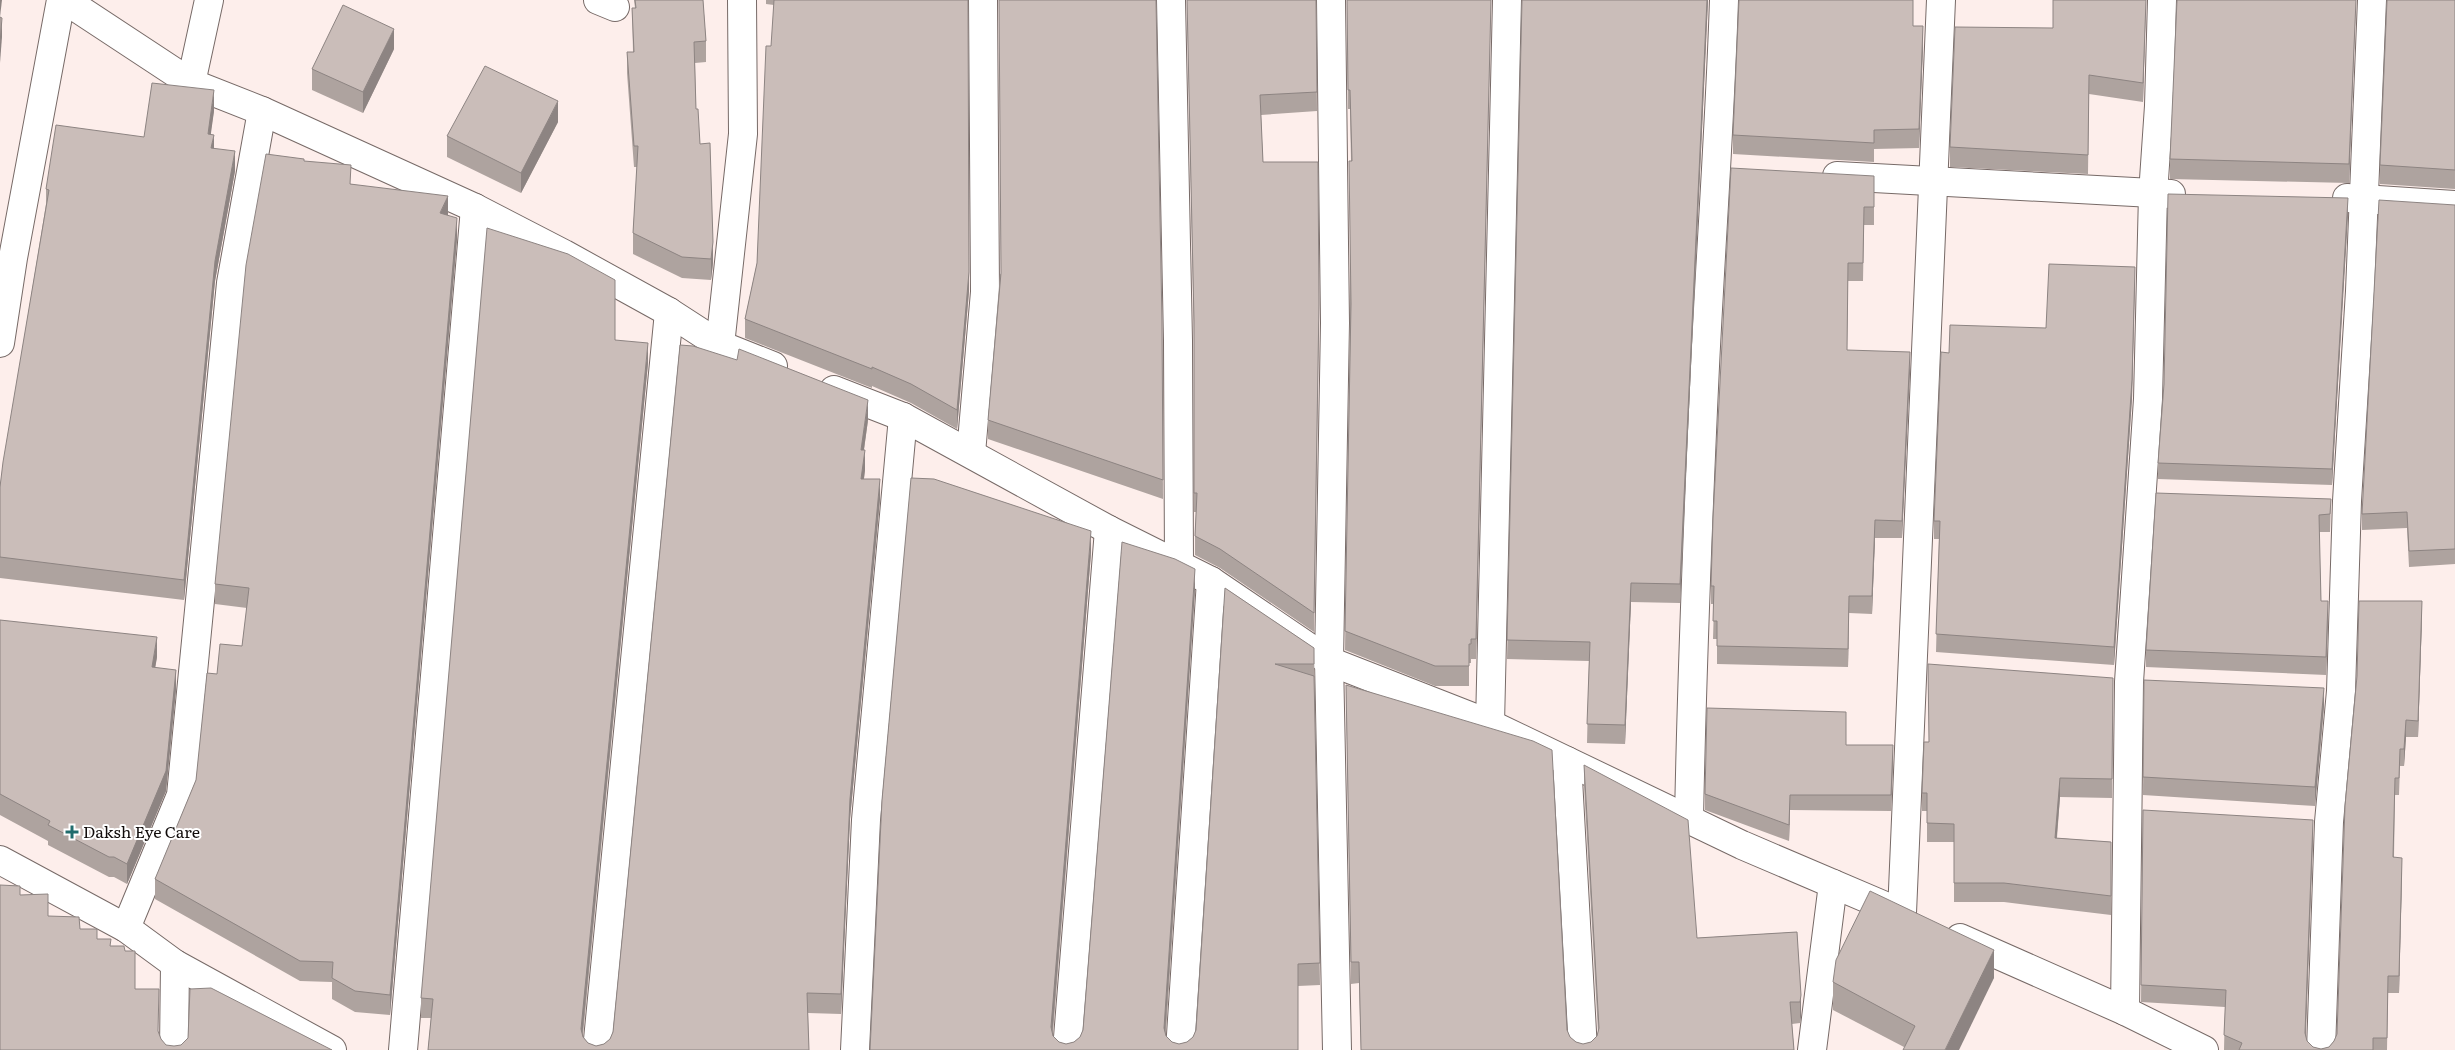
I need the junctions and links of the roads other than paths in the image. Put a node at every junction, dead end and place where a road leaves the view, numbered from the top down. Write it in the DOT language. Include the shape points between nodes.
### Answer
graph roads {
  1 [pos="63,0"];
  2 [pos="208,0"];
  3 [pos="742,0"];
  4 [pos="983,0"];
  5 [pos="1171,0"];
  6 [pos="1331,0"];
  7 [pos="1507,0"];
  8 [pos="1724,0"];
  9 [pos="1941,0"];
  10 [pos="2162,0"];
  11 [pos="2372,0"];
  12 [pos="191,83"];
  13 [pos="262,111"];
  14 [pos="1815,175"];
  15 [pos="1932,181"];
  16 [pos="2153,194"];
  17 [pos="2191,195"];
  18 [pos="2326,198"];
  19 [pos="2365,199"];
  20 [pos="2455,205"];
  21 [pos="475,208"];
  22 [pos="669,312"];
  23 [pos="0,343"];
  24 [pos="720,345"];
  25 [pos="903,416"];
  26 [pos="971,453"];
  27 [pos="2142,494"];
  28 [pos="2171,495"];
  29 [pos="2317,500"];
  30 [pos="2347,501"];
  31 [pos="1109,530"];
  32 [pos="1179,564"];
  33 [pos="1211,581"];
  34 [pos="1329,661"];
  35 [pos="1911,666"];
  36 [pos="1941,668"];
  37 [pos="2099,680"];
  38 [pos="2129,682"];
  39 [pos="2158,684"];
  40 [pos="2312,690"];
  41 [pos="2341,691"];
  42 [pos="1490,724"];
  43 [pos="1567,761"];
  44 [pos="2126,810"];
  45 [pos="2155,812"];
  46 [pos="1689,819"];
  47 [pos="2300,820"];
  48 [pos="2329,822"];
  49 [pos="0,860"];
  50 [pos="1833,884"];
  51 [pos="1902,913"];
  52 [pos="126,928"];
  53 [pos="175,964"];
  54 [pos="2125,1011"];
  55 [pos="174,1050"];
  56 [pos="332,1050"];
  57 [pos="403,1050"];
  58 [pos="597,1050"];
  59 [pos="855,1050"];
  60 [pos="1067,1050"];
  61 [pos="1180,1050"];
  62 [pos="1337,1050"];
  63 [pos="1583,1050"];
  64 [pos="1812,1050"];
  65 [pos="2204,1050"];
  66 [pos="2321,1050"];
  1 -- 12 [label="street"];
  1 -- 23 [label="street" via="13,258"];
  2 -- 12 [label="street"];
  3 -- 24 [label="street" via="743,134"];
  4 -- 26 [label="street" via="985,292"];
  5 -- 32 [label="street"];
  6 -- 34 [label="street" via="1335,323"];
  7 -- 42 [label="street"];
  8 -- 46 [label="street" via="1727,170 1705,364"];
  9 -- 15 [label="street"];
  10 -- 16 [label="street"];
  11 -- 19 [label="street"];
  12 -- 13 [label="street"];
  13 -- 21 [label="street"];
  13 -- 52 [label="street" via="231,282 181,795"];
  14 -- 15 [label="street"];
  15 -- 16 [label="street"];
  15 -- 35 [label="street"];
  16 -- 17 [label="street"];
  16 -- 27 [label="street" via="2148,400"];
  18 -- 19 [label="street"];
  19 -- 20 [label="street"];
  19 -- 30 [label="street"];
  21 -- 22 [label="street"];
  21 -- 57 [label="street"];
  22 -- 24 [label="street"];
  22 -- 58 [label="street"];
  24 -- 25 [label="street"];
  25 -- 26 [label="street"];
  25 -- 59 [label="street" via="866,820"];
  26 -- 31 [label="street"];
  27 -- 28 [label="street"];
  27 -- 38 [label="street"];
  29 -- 30 [label="street"];
  30 -- 41 [label="street"];
  31 -- 32 [label="street"];
  31 -- 60 [label="street"];
  32 -- 33 [label="street"];
  33 -- 34 [label="street"];
  33 -- 61 [label="street"];
  34 -- 42 [label="street"];
  34 -- 62 [label="street"];
  35 -- 36 [label="street"];
  35 -- 51 [label="street"];
  37 -- 38 [label="street"];
  38 -- 39 [label="street"];
  38 -- 44 [label="street"];
  40 -- 41 [label="street"];
  41 -- 48 [label="street"];
  42 -- 43 [label="street"];
  43 -- 46 [label="street"];
  43 -- 63 [label="street"];
  44 -- 45 [label="street"];
  44 -- 54 [label="street"];
  46 -- 50 [label="street"];
  47 -- 48 [label="street"];
  48 -- 66 [label="street"];
  49 -- 52 [label="street"];
  50 -- 51 [label="street"];
  50 -- 64 [label="street"];
  51 -- 54 [label="street"];
  52 -- 53 [label="street"];
  53 -- 55 [label="street"];
  53 -- 56 [label="street"];
  54 -- 65 [label="street"];
}
